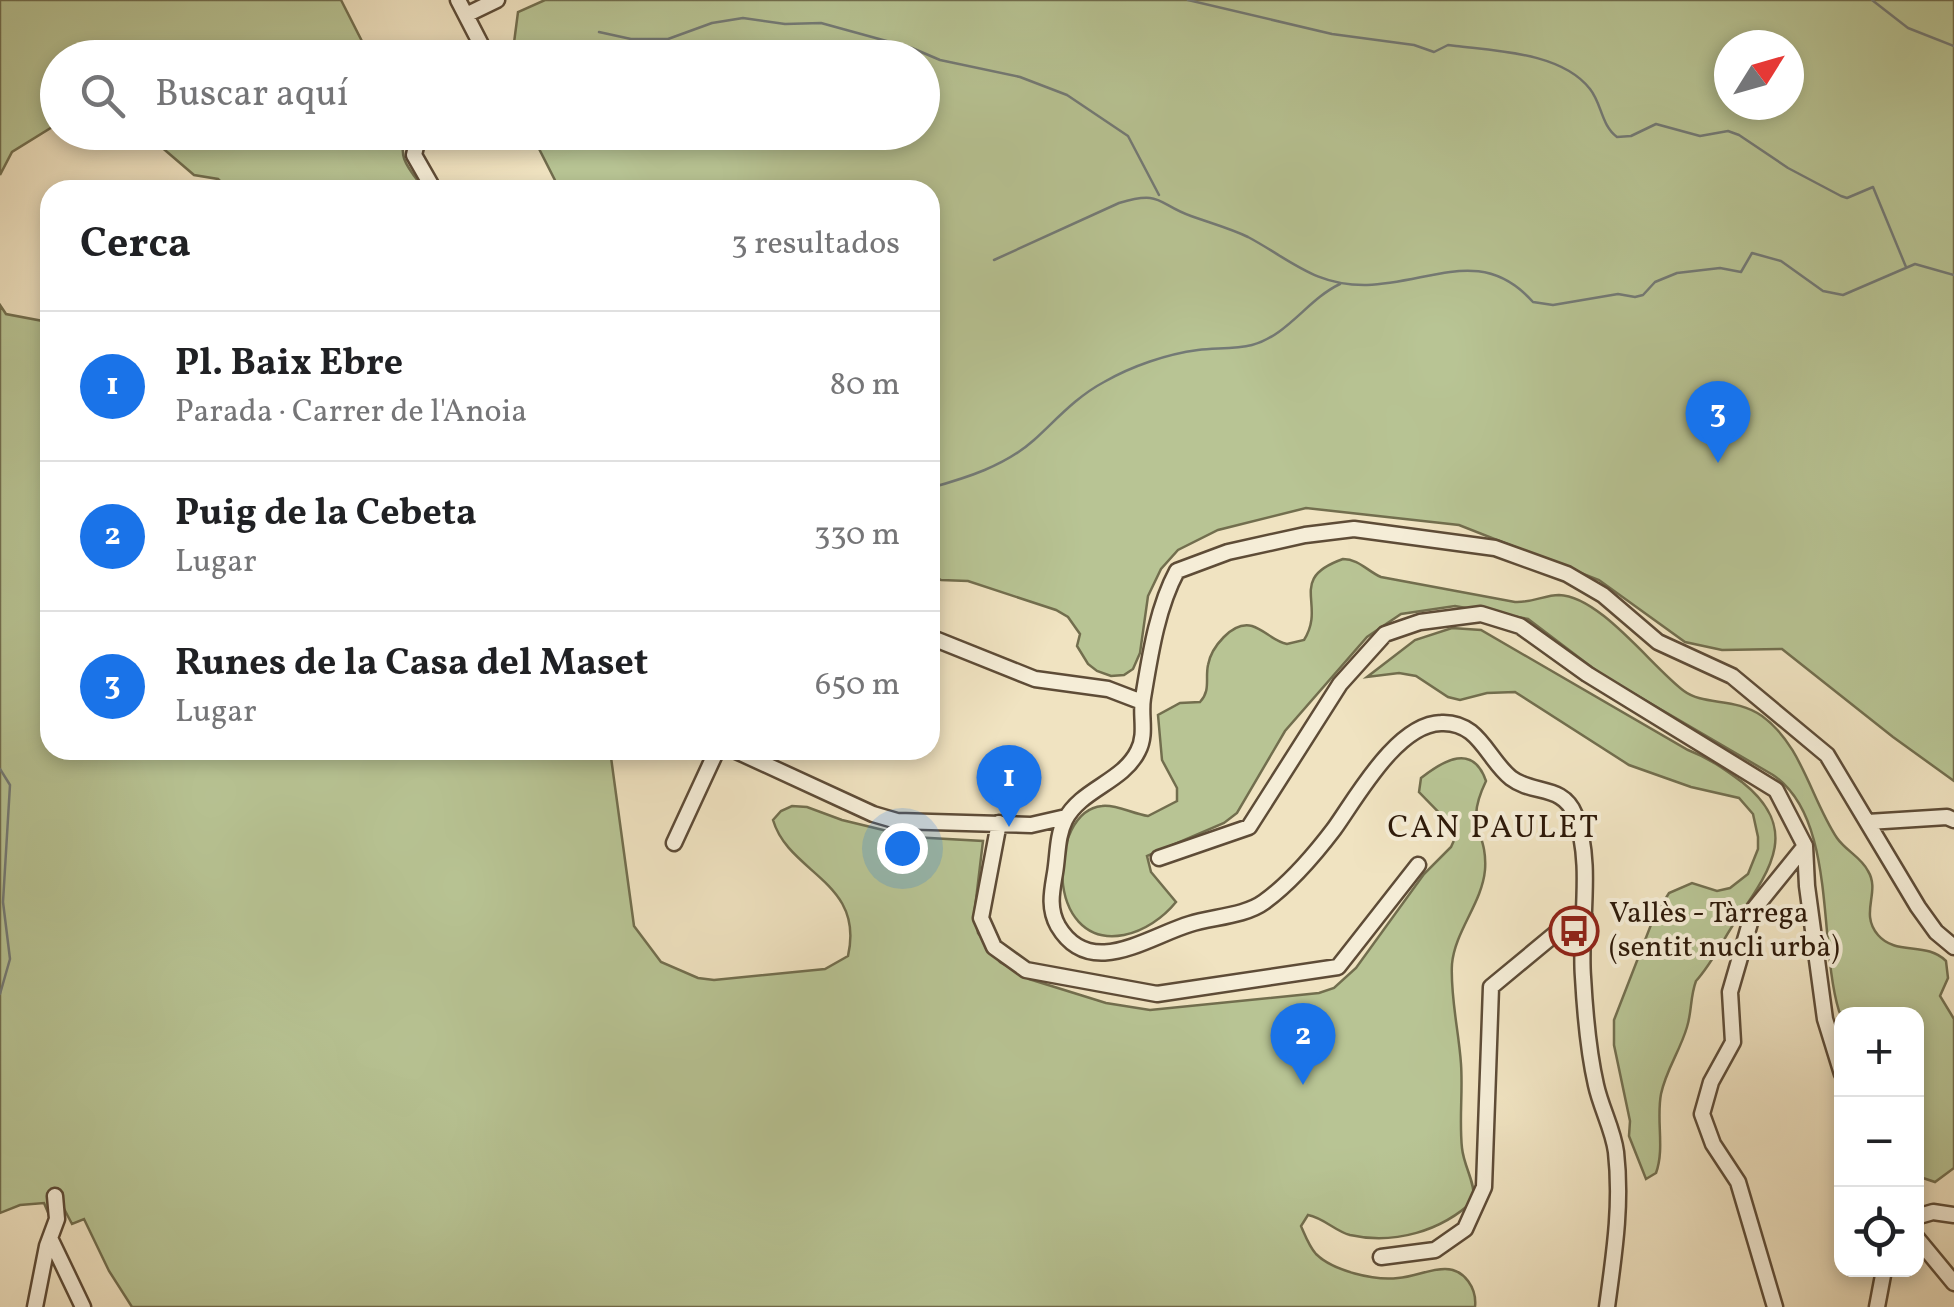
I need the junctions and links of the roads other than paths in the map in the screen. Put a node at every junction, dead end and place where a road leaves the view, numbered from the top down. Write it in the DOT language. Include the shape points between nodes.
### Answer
graph roads {
  1 [pos="458,0"];
  2 [pos="497,0"];
  3 [pos="466,16"];
  4 [pos="479,40"];
  5 [pos="414,150"];
  6 [pos="428,180"];
  7 [pos="940,641"];
  8 [pos="1142,702"];
  9 [pos="712,760"];
  10 [pos="756,760"];
  11 [pos="1066,817"];
  12 [pos="1954,820"];
  13 [pos="1868,822"];
  14 [pos="1000,823"];
  15 [pos="1031,825"];
  16 [pos="674,843"];
  17 [pos="1805,846"];
  18 [pos="1058,848"];
  19 [pos="1159,858"];
  20 [pos="1418,865"];
  21 [pos="1585,917"];
  22 [pos="1954,947"];
  23 [pos="1834,1048"];
  24 [pos="55,1196"];
  25 [pos="1924,1215"];
  26 [pos="1954,1215"];
  27 [pos="50,1238"];
  28 [pos="1924,1247"];
  29 [pos="1380,1258"];
  30 [pos="1883,1277"];
  31 [pos="1954,1283"];
  32 [pos="35,1307"];
  33 [pos="83,1307"];
  34 [pos="1607,1307"];
  35 [pos="1775,1307"];
  36 [pos="1878,1307"];
  1 -- 3 [label="street"];
  2 -- 3 [label="street"];
  3 -- 4 [label="street"];
  5 -- 6 [label="street"];
  7 -- 8 [label="street" via="1035,680 1108,689"];
  8 -- 11 [label="street" via="1139,750 1125,770"];
  8 -- 13 [label="street" via="1166,591 1177,570 1228,552 1354,529 1462,542 1512,553 1586,583 1658,642 1732,676 1827,756"];
  9 -- 16 [label="street"];
  10 -- 14 [label="street" via="889,819"];
  11 -- 15 [label="street"];
  11 -- 18 [label="street"];
  12 -- 13 [label="street"];
  13 -- 22 [label="street" via="1918,907"];
  14 -- 15 [label="street"];
  14 -- 20 [label="street" via="981,918 994,947 1026,970 1157,994 1338,967"];
  15 -- 18 [label="street"];
  17 -- 19 [label="street" via="1776,790 1520,626 1482,614 1386,634 1340,684 1249,827"];
  17 -- 23 [label="street"];
  17 -- 35 [label="street" via="1754,909 1730,992 1733,1042 1702,1114 1738,1182"];
  18 -- 21 [label="street" via="1051,905 1058,927 1083,949 1128,950 1265,901 1327,838 1393,751 1428,724 1446,722 1474,734 1514,780 1568,802 1579,832"];
  21 -- 29 [label="street" via="1567,924 1491,986 1484,1187 1465,1229 1435,1250"];
  21 -- 34 [label="street" via="1588,1031 1619,1189"];
  24 -- 27 [label="street"];
  25 -- 26 [label="street"];
  27 -- 32 [label="street"];
  27 -- 33 [label="street"];
  28 -- 31 [label="street"];
  30 -- 36 [label="street"];
}
